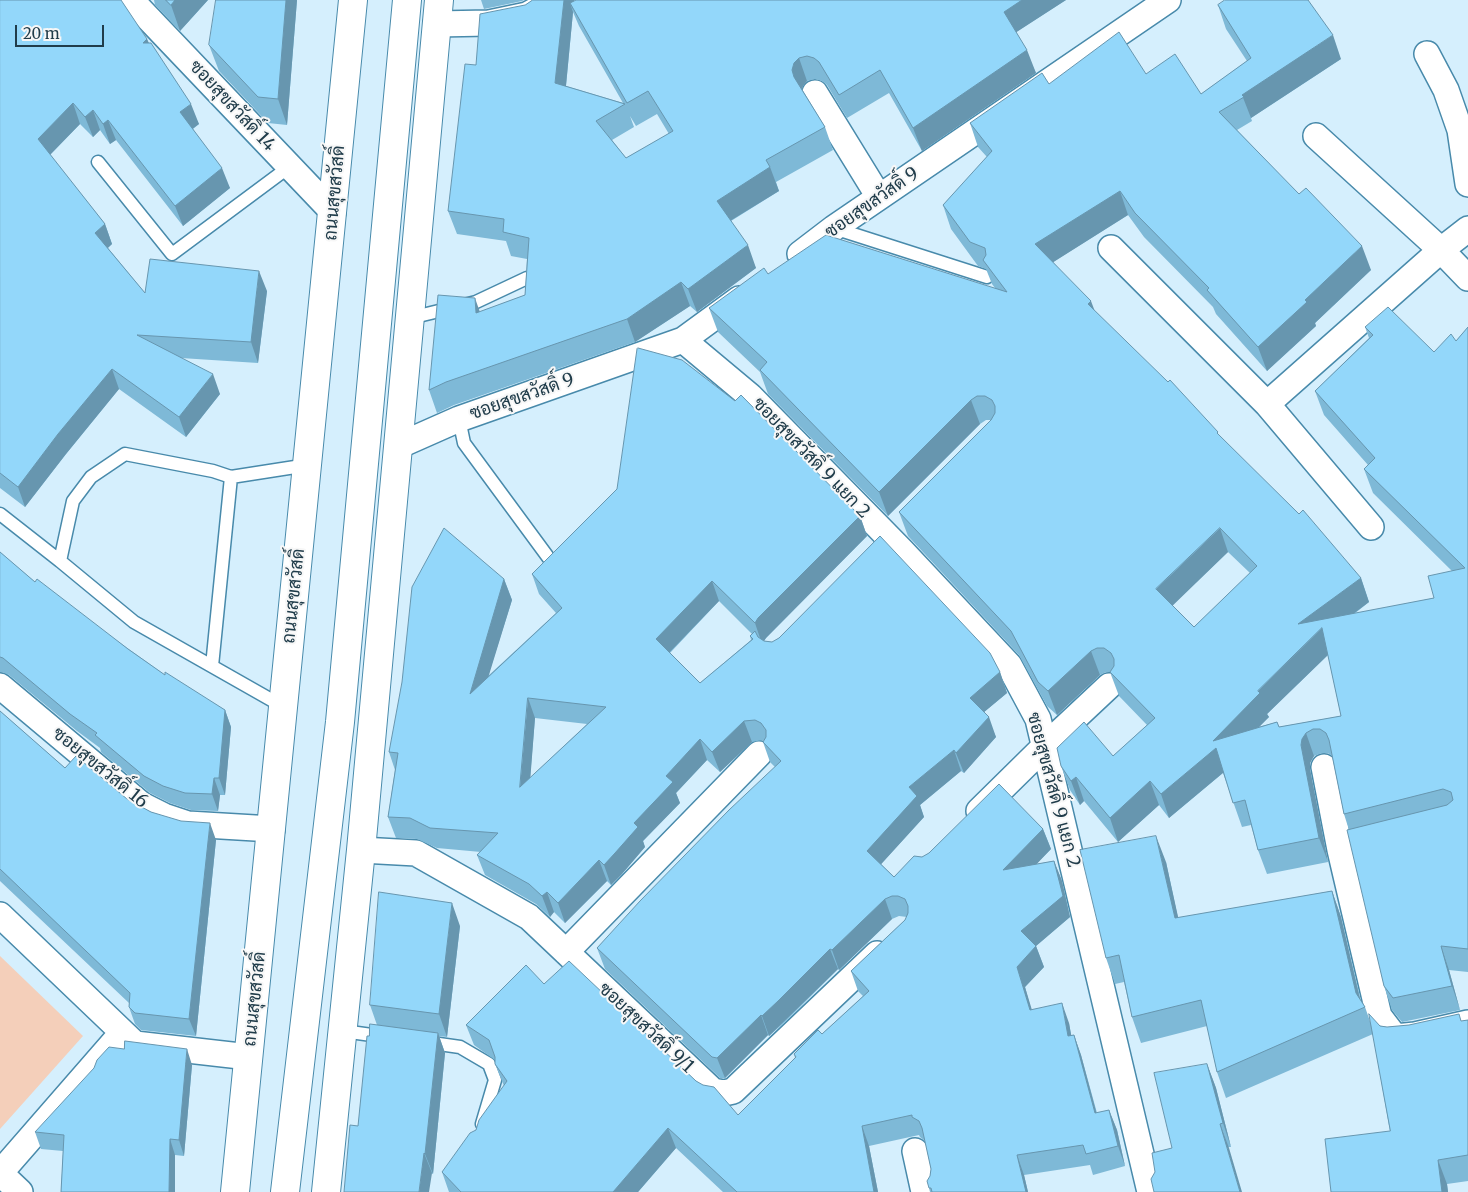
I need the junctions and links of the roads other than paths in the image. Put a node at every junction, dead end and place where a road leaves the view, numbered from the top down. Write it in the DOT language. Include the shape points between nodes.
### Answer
graph roads {
  1 [pos="131,0"];
  2 [pos="353,0"];
  3 [pos="407,0"];
  4 [pos="554,0"];
  5 [pos="1168,0"];
  6 [pos="437,12"];
  7 [pos="1427,54"];
  8 [pos="815,92"];
  9 [pos="1316,136"];
  10 [pos="98,162"];
  11 [pos="289,167"];
  12 [pos="1468,184"];
  13 [pos="879,198"];
  14 [pos="333,212"];
  15 [pos="834,228"];
  16 [pos="1468,229"];
  17 [pos="1111,248"];
  18 [pos="1441,250"];
  19 [pos="778,270"];
  20 [pos="987,277"];
  21 [pos="527,278"];
  22 [pos="1468,278"];
  23 [pos="755,288"];
  24 [pos="410,318"];
  25 [pos="683,340"];
  26 [pos="1266,404"];
  27 [pos="458,419"];
  28 [pos="398,446"];
  29 [pos="308,465"];
  30 [pos="231,477"];
  31 [pos="0,514"];
  32 [pos="1371,527"];
  33 [pos="60,561"];
  34 [pos="556,568"];
  35 [pos="212,666"];
  36 [pos="0,686"];
  37 [pos="1109,686"];
  38 [pos="282,706"];
  39 [pos="1045,746"];
  40 [pos="759,754"];
  41 [pos="1324,767"];
  42 [pos="961,829"];
  43 [pos="272,830"];
  44 [pos="361,850"];
  45 [pos="0,915"];
  46 [pos="895,937"];
  47 [pos="566,952"];
  48 [pos="1468,1023"];
  49 [pos="343,1031"];
  50 [pos="122,1033"];
  51 [pos="249,1057"];
  52 [pos="479,1136"];
  53 [pos="915,1152"];
  54 [pos="0,1173"];
  55 [pos="20,1192"];
  56 [pos="235,1192"];
  57 [pos="285,1192"];
  58 [pos="326,1192"];
  59 [pos="924,1192"];
  60 [pos="1150,1192"];
  1 -- 11 [label="street, ซอยสุขสวัสดิ์ 14"];
  2 -- 14 [label="main road, ถนนสุขสวัสดิ์"];
  3 -- 57 [label="main road" via="340,722"];
  4 -- 6 [label="street" via="527,15 489,23"];
  5 -- 13 [label="street, ซอยสุขสวัสดิ์ 9"];
  6 -- 24 [label="main road"];
  7 -- 12 [label="street" via="1446,90 1460,130"];
  8 -- 13 [label="street"];
  9 -- 18 [label="street"];
  10 -- 11 [label="lane" via="172,254"];
  11 -- 14 [label="street, ซอยสุขสวัสดิ์ 14"];
  13 -- 15 [label="street, ซอยสุขสวัสดิ์ 9"];
  14 -- 29 [label="main road, ถนนสุขสวัสดิ์"];
  15 -- 19 [label="street, ซอยสุขสวัสดิ์ 9"];
  15 -- 20 [label="lane"];
  16 -- 18 [label="street"];
  17 -- 26 [label="street"];
  18 -- 22 [label="street"];
  18 -- 26 [label="street"];
  21 -- 24 [label="lane" via="476,302"];
  23 -- 25 [label="street, ซอยสุขสวัสดิ์ 9"];
  24 -- 28 [label="main road"];
  25 -- 27 [label="street, ซอยสุขสวัสดิ์ 9"];
  25 -- 39 [label="street, ซอยสุขสวัสดิ์ 9 แยก 2" via="750,396 1009,664 1038,719"];
  26 -- 32 [label="street"];
  27 -- 28 [label="street, ซอยสุขสวัสดิ์ 9"];
  27 -- 34 [label="lane" via="464,443"];
  28 -- 44 [label="main road"];
  29 -- 30 [label="lane"];
  29 -- 38 [label="main road, ถนนสุขสวัสดิ์"];
  30 -- 33 [label="lane" via="125,454 91,477 73,501"];
  30 -- 35 [label="lane"];
  31 -- 33 [label="lane"];
  33 -- 35 [label="lane" via="134,622"];
  35 -- 38 [label="lane"];
  36 -- 43 [label="street, ซอยสุขสวัสดิ์ 16" via="142,805 157,813 188,824"];
  37 -- 39 [label="street"];
  38 -- 43 [label="main road, ถนนสุขสวัสดิ์"];
  39 -- 42 [label="street"];
  39 -- 60 [label="street, ซอยสุขสวัสดิ์ 9 แยก 2"];
  40 -- 47 [label="street"];
  41 -- 48 [label="street" via="1347,848 1379,1016 1395,1037"];
  43 -- 51 [label="main road, ถนนสุขสวัสดิ์"];
  44 -- 47 [label="street, ซอยสุขสวัสดิ์ 9/1" via="416,853 529,917"];
  44 -- 49 [label="main road"];
  45 -- 50 [label="street"];
  46 -- 47 [label="street, ซอยสุขสวัสดิ์ 9/1" via="733,1091 724,1092 714,1091"];
  49 -- 52 [label="lane" via="460,1047 489,1064 495,1080"];
  49 -- 58 [label="main road"];
  50 -- 51 [label="street" via="135,1044"];
  50 -- 54 [label="street"];
  51 -- 56 [label="main road, ถนนสุขสวัสดิ์"];
  53 -- 59 [label="street"];
  54 -- 55 [label="street"];
}
